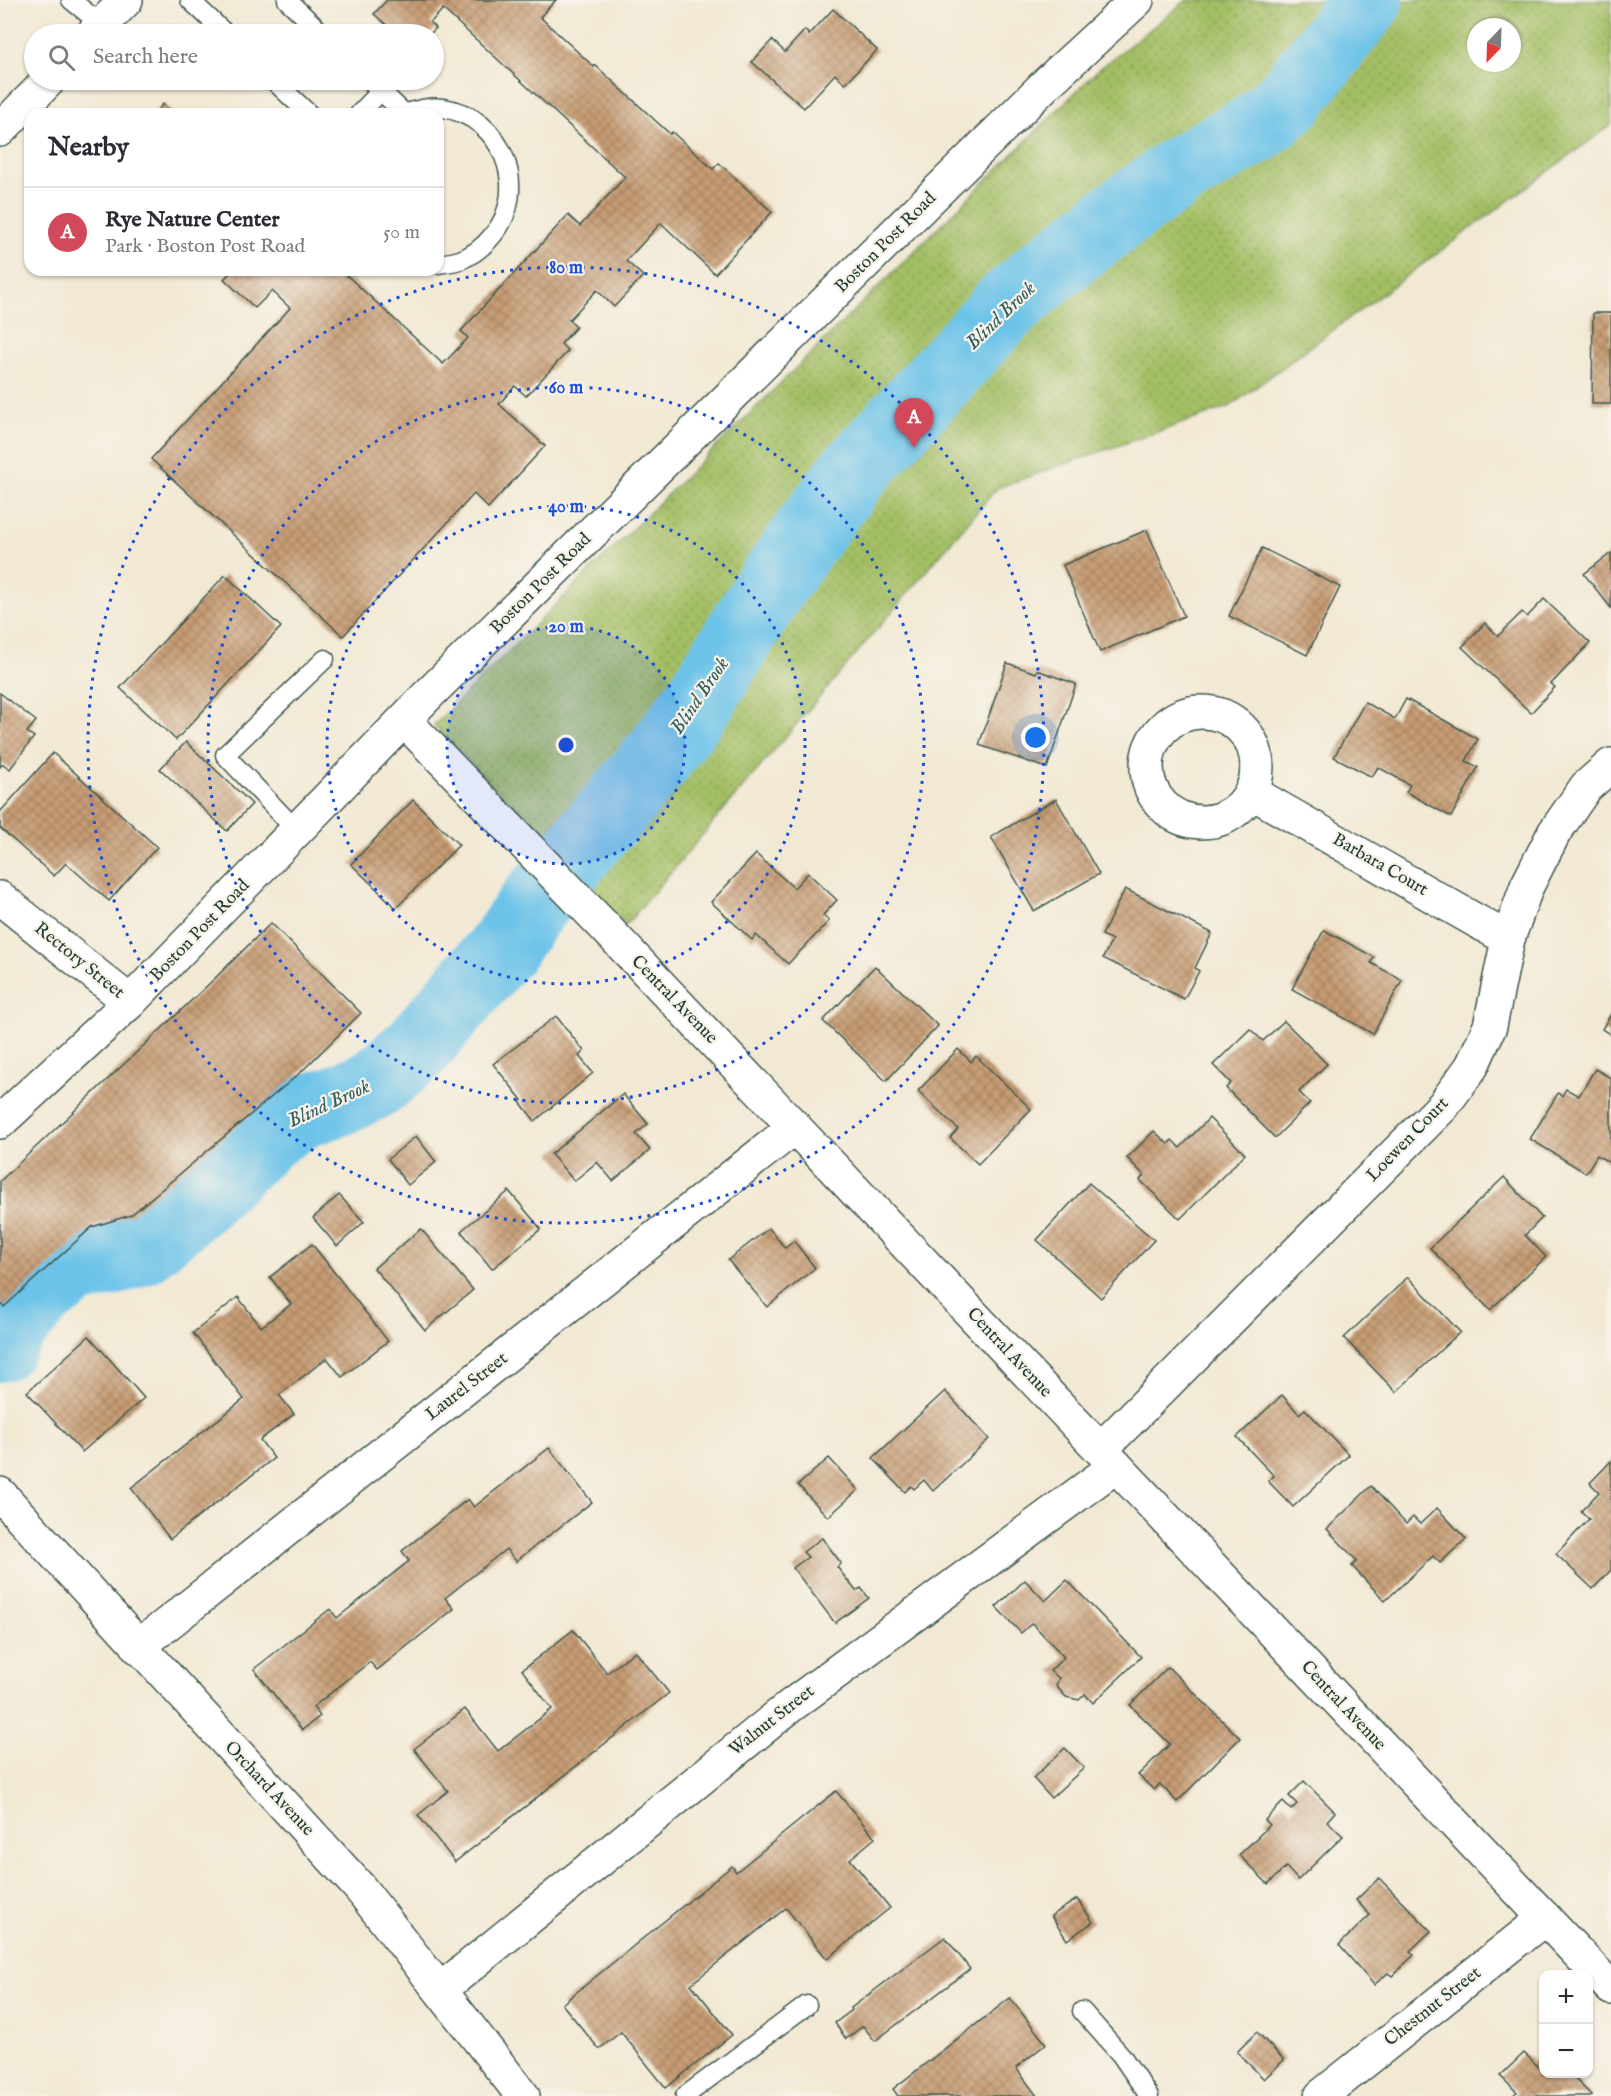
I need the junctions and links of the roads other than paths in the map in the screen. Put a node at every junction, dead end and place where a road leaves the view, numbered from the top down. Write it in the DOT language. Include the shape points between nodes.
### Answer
graph roads {
  1 [pos="71,0"];
  2 [pos="126,0"];
  3 [pos="190,0"];
  4 [pos="287,0"];
  5 [pos="1137,0"];
  6 [pos="92,24"];
  7 [pos="103,24"];
  8 [pos="215,24"];
  9 [pos="312,24"];
  10 [pos="39,90"];
  11 [pos="284,90"];
  12 [pos="372,90"];
  13 [pos="380,90"];
  14 [pos="303,108"];
  15 [pos="362,108"];
  16 [pos="398,108"];
  17 [pos="418,108"];
  18 [pos="444,108"];
  19 [pos="444,108"];
  20 [pos="0,130"];
  21 [pos="444,263"];
  22 [pos="325,659"];
  23 [pos="404,720"];
  24 [pos="1611,765"];
  25 [pos="1251,792"];
  26 [pos="297,831"];
  27 [pos="0,898"];
  28 [pos="1508,939"];
  29 [pos="130,1002"];
  30 [pos="0,1122"];
  31 [pos="795,1127"];
  32 [pos="1108,1458"];
  33 [pos="1,1495"];
  34 [pos="138,1647"];
  35 [pos="1545,1918"];
  36 [pos="1611,1988"];
  37 [pos="440,1990"];
  38 [pos="807,2005"];
  39 [pos="1082,2011"];
  40 [pos="523,2096"];
  41 [pos="685,2096"];
  42 [pos="1149,2096"];
  43 [pos="1321,2096"];
  1 -- 6 [label="lane"];
  2 -- 7 [label="street"];
  3 -- 8 [label="lane"];
  4 -- 9 [label="lane"];
  5 -- 23 [label="street, Boston Post Road" via="1047,83"];
  10 -- 20 [label="street"];
  11 -- 14 [label="lane"];
  12 -- 15 [label="lane"];
  13 -- 16 [label="lane"];
  17 -- 19 [label="lane"];
  18 -- 21 [label="lane" via="468,116 489,130 503,151 511,176 510,201 501,225 485,245 462,259"];
  22 -- 26 [label="lane" via="225,755"];
  23 -- 26 [label="street, Boston Post Road"];
  23 -- 31 [label="street, Central Avenue"];
  24 -- 28 [label="street, Loewen Court" via="1586,787 1554,833 1527,886"];
  25 -- 28 [label="street, Barbara Court"];
  26 -- 29 [label="street, Boston Post Road"];
  27 -- 29 [label="street, Rectory Street"];
  28 -- 32 [label="street, Loewen Court" via="1490,1026 1472,1066 1443,1106"];
  29 -- 30 [label="street, Boston Post Road"];
  31 -- 32 [label="street, Central Avenue"];
  31 -- 34 [label="street, Laurel Street"];
  32 -- 35 [label="street, Central Avenue"];
  32 -- 37 [label="street, Walnut Street" via="789,1707"];
  33 -- 34 [label="street, Orchard Avenue"];
  34 -- 37 [label="street, Orchard Avenue" via="359,1887"];
  35 -- 36 [label="street, Central Avenue"];
  35 -- 43 [label="street, Chestnut Street"];
  37 -- 40 [label="street, Orchard Avenue"];
  38 -- 41 [label="lane"];
  39 -- 42 [label="lane" via="1121,2055"];
}
